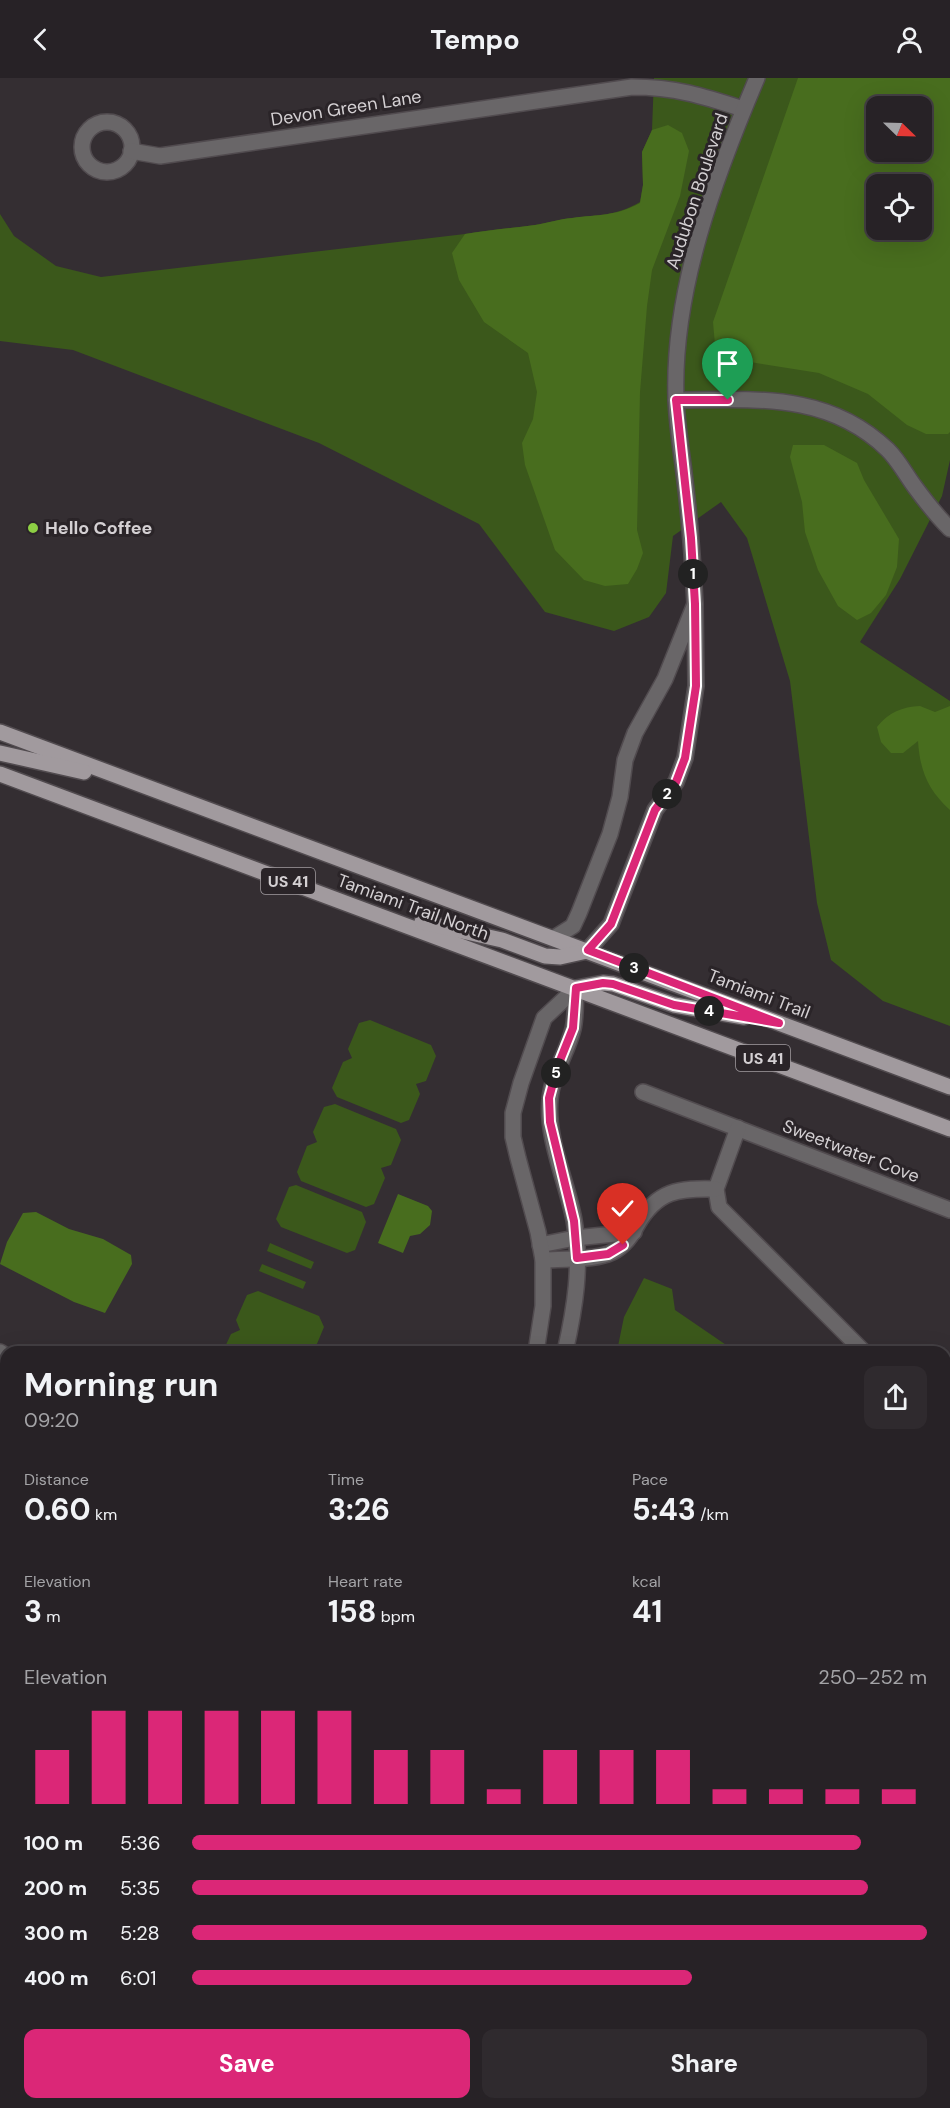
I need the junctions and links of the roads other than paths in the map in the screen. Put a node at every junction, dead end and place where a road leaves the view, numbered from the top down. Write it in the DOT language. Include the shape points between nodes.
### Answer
graph roads {
  1 [pos="757,78"];
  2 [pos="743,109"];
  3 [pos="131,151"];
  4 [pos="676,400"];
  5 [pos="950,529"];
  6 [pos="695,604"];
  7 [pos="0,732"];
  8 [pos="0,753"];
  9 [pos="0,774"];
  10 [pos="136,783"];
  11 [pos="366,910"];
  12 [pos="554,938"];
  13 [pos="588,950"];
  14 [pos="576,988"];
  15 [pos="779,1023"];
  16 [pos="950,1087"];
  17 [pos="643,1092"];
  18 [pos="738,1128"];
  19 [pos="950,1129"];
  20 [pos="716,1189"];
  21 [pos="950,1210"];
  22 [pos="634,1232"];
  23 [pos="575,1238"];
  24 [pos="542,1252"];
  25 [pos="577,1258"];
  26 [pos="537,1346"];
  27 [pos="566,1346"];
  28 [pos="858,1346"];
  1 -- 2 [label="street, Audubon Boulevard"];
  2 -- 3 [label="street, Devon Green Lane" via="682,91 632,87 160,156"];
  2 -- 4 [label="street, Audubon Boulevard" via="691,264 680,326"];
  4 -- 5 [label="street" via="779,401 842,418 888,450"];
  4 -- 6 [label="street, Audubon Boulevard"];
  6 -- 12 [label="street, Audubon Boulevard" via="665,679 635,733 625,760 610,834 579,913 573,926"];
  6 -- 13 [label="street, Audubon Boulevard" via="696,686 685,758 676,782 655,810 611,924"];
  7 -- 10 [label="main road, Tamiami Trail North / US 41"];
  8 -- 10 [label="main road"];
  9 -- 11 [label="main road, Tamiami Trail North / US 41"];
  10 -- 12 [label="main road, Tamiami Trail North / US 41"];
  11 -- 13 [label="main road" via="502,940 545,956 560,957"];
  11 -- 14 [label="main road, Tamiami Trail North / US 41"];
  12 -- 13 [label="main road, Tamiami Trail / US 41"];
  13 -- 15 [label="main road, Tamiami Trail / US 41"];
  14 -- 15 [label="main road" via="613,984 674,1005"];
  14 -- 19 [label="main road, US 41"];
  14 -- 23 [label="street" via="573,1028 549,1098 550,1122"];
  14 -- 24 [label="street" via="544,1018 513,1113 513,1137"];
  15 -- 16 [label="main road, Tamiami Trail / US 41"];
  17 -- 18 [label="street, Sweetwater Cove"];
  18 -- 20 [label="street"];
  18 -- 21 [label="street, Sweetwater Cove"];
  20 -- 22 [label="street" via="672,1191 652,1204"];
  20 -- 28 [label="street" via="718,1207"];
  22 -- 23 [label="street"];
  22 -- 25 [label="street" via="608,1254"];
  23 -- 24 [label="street"];
  23 -- 25 [label="street"];
  24 -- 25 [label="street"];
  24 -- 26 [label="street" via="543,1306"];
  25 -- 27 [label="street" via="576,1298"];
}
